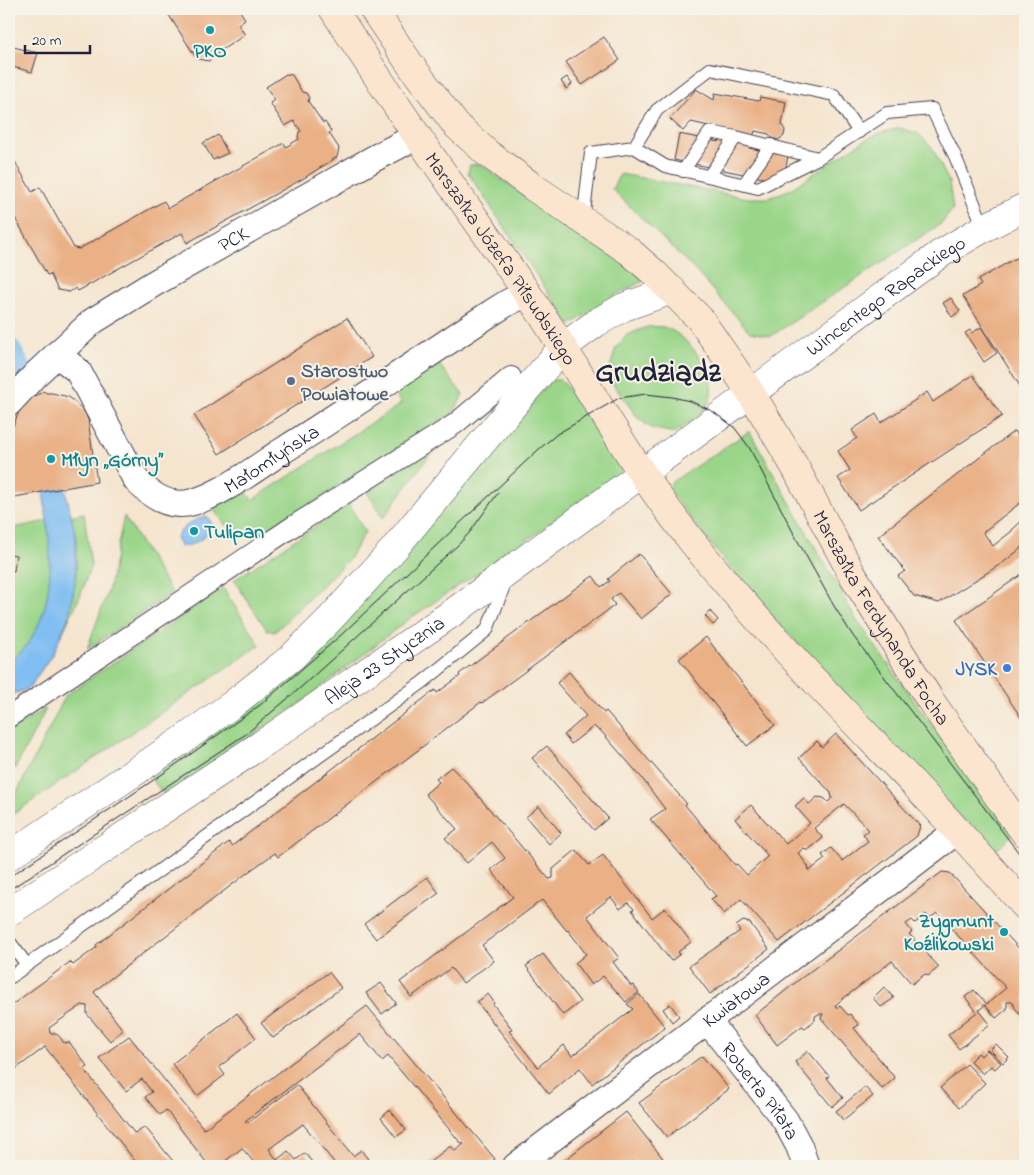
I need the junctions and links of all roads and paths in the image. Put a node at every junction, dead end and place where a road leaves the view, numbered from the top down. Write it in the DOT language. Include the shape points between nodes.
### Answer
graph roads {
  1 [pos="333,9"];
  2 [pos="373,9"];
  3 [pos="859,132"];
  4 [pos="417,136"];
  5 [pos="736,137"];
  6 [pos="771,146"];
  7 [pos="634,147"];
  8 [pos="818,158"];
  9 [pos="683,171"];
  10 [pos="709,176"];
  11 [pos="744,184"];
  12 [pos="1025,207"];
  13 [pos="583,221"];
  14 [pos="984,228"];
  15 [pos="672,290"];
  16 [pos="527,293"];
  17 [pos="563,348"];
  18 [pos="57,354"];
  19 [pos="511,377"];
  20 [pos="751,393"];
  21 [pos="12,399"];
  22 [pos="641,474"];
  23 [pos="510,571"];
  24 [pos="9,717"];
  25 [pos="957,830"];
  26 [pos="1025,833"];
  27 [pos="9,856"];
  28 [pos="1025,906"];
  29 [pos="9,912"];
  30 [pos="9,941"];
  31 [pos="27,965"];
  32 [pos="9,978"];
  33 [pos="708,1020"];
  34 [pos="516,1166"];
  35 [pos="806,1166"];
  1 -- 4 [label="main road, Marszałka Józefa Piłsudskiego"];
  2 -- 13 [label="main road, Marszałka Józefa Piłsudskiego" via="456,125 487,153"];
  3 -- 7 [label="lane" via="834,94 710,70 657,110"];
  3 -- 8 [label="lane"];
  3 -- 14 [label="lane" via="887,113 932,109"];
  4 -- 16 [label="main road, Marszałka Józefa Piłsudskiego"];
  4 -- 18 [label="street, PCK" via="153,284 93,321"];
  5 -- 6 [label="lane"];
  5 -- 9 [label="lane" via="710,132"];
  5 -- 10 [label="lane"];
  6 -- 8 [label="lane"];
  6 -- 11 [label="lane"];
  7 -- 9 [label="lane" via="665,166"];
  7 -- 13 [label="lane" via="591,153"];
  8 -- 11 [label="lane" via="758,188"];
  9 -- 10 [label="lane"];
  10 -- 11 [label="lane"];
  12 -- 14 [label="street, Wincentego Rapackiego"];
  13 -- 15 [label="main road, Marszałka Józefa Piłsudskiego" via="629,252"];
  14 -- 20 [label="street, Wincentego Rapackiego" via="940,254"];
  15 -- 17 [label="street" via="624,306"];
  15 -- 20 [label="main road, Marszałka Józefa Piłsudskiego" via="700,319"];
  16 -- 17 [label="main road, Marszałka Józefa Piłsudskiego"];
  16 -- 18 [label="street, Małomłyńska" via="488,314 224,488 193,502 178,504 162,501 148,493 136,480 78,372"];
  17 -- 22 [label="main road, Marszałka Józefa Piłsudskiego"];
  17 -- 27 [label="street" via="393,550 292,657 184,739"];
  18 -- 21 [label="street, PCK"];
  19 -- 24 [label="street" via="455,424 280,535"];
  20 -- 22 [label="street, Aleja 23 Stycznia"];
  20 -- 26 [label="main road, Marszałka Ferdynanda Focha" via="852,574 926,692"];
  22 -- 23 [label="street, Aleja 23 Stycznia"];
  22 -- 25 [label="main road, Marszałka Józefa Piłsudskiego" via="725,582"];
  23 -- 29 [label="street, Aleja 23 Stycznia" via="271,738"];
  23 -- 31 [label="lane" via="487,630 407,693"];
  25 -- 28 [label="main road"];
  25 -- 33 [label="street, Kwiatowa"];
  30 -- 31 [label="lane"];
  31 -- 32 [label="lane"];
  33 -- 34 [label="street, Kwiatowa"];
  33 -- 35 [label="street, Roberta Piłata" via="785,1120"];
}
